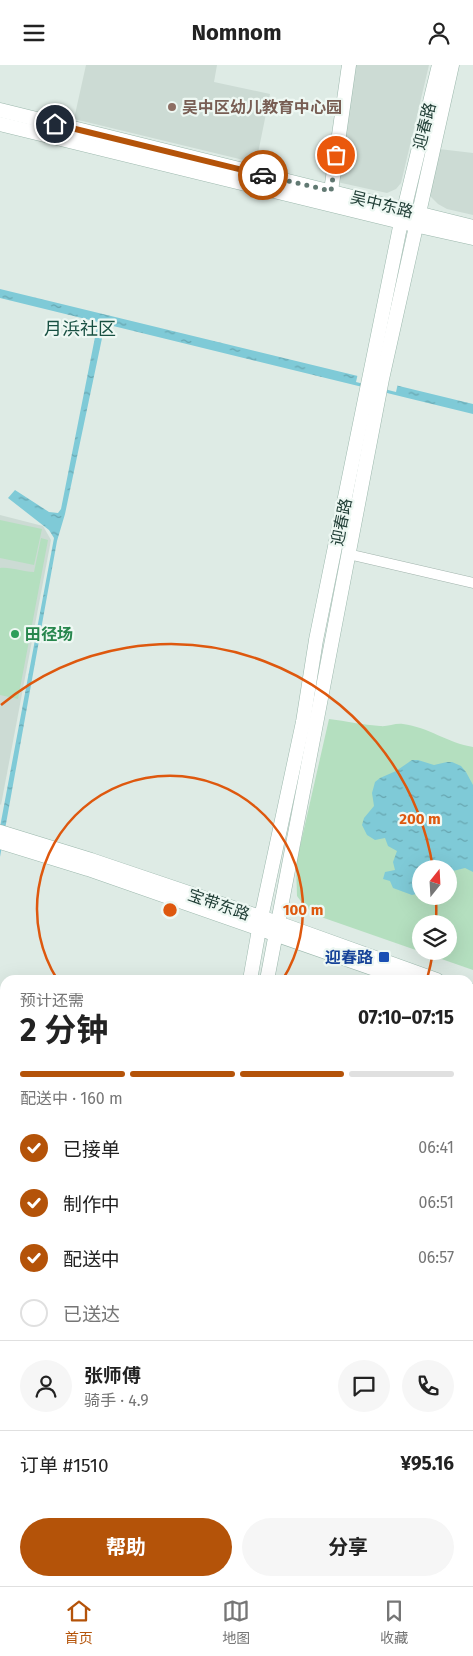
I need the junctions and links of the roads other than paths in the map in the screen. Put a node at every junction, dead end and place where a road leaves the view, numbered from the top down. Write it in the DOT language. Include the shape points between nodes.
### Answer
graph roads {
  1 [pos="349,65"];
  2 [pos="439,65"];
  3 [pos="452,65"];
  4 [pos="0,110"];
  5 [pos="0,124"];
  6 [pos="331,191"];
  7 [pos="402,215"];
  8 [pos="418,219"];
  9 [pos="473,227"];
  10 [pos="473,238"];
  11 [pos="375,382"];
  12 [pos="348,555"];
  13 [pos="473,583"];
  14 [pos="3,837"];
  15 [pos="260,923"];
  16 [pos="277,929"];
  17 [pos="251,975"];
  18 [pos="268,975"];
  19 [pos="393,975"];
  20 [pos="421,975"];
  1 -- 6 [label="main road"];
  2 -- 7 [label="main road, 迎春路"];
  3 -- 8 [label="main road, 迎春路"];
  4 -- 6 [label="main road, 吴中东路"];
  5 -- 7 [label="main road, 吴中东路"];
  6 -- 7 [label="main road, 吴中东路"];
  7 -- 8 [label="main road, 吴中东路"];
  7 -- 11 [label="main road, 迎春路"];
  8 -- 9 [label="main road, 吴中东路"];
  8 -- 10 [label="main road, 吴中东路"];
  8 -- 11 [label="main road, 迎春路"];
  11 -- 12 [label="main road, 迎春路"];
  11 -- 15 [label="main road, 迎春路" via="316,639 303,722"];
  12 -- 13 [label="street"];
  12 -- 16 [label="main road, 迎春路"];
  14 -- 15 [label="main road, 宝带东路" via="86,869"];
  15 -- 16 [label="main road, 宝带东路"];
  15 -- 17 [label="main road, 迎春路"];
  16 -- 18 [label="main road, 迎春路"];
  16 -- 19 [label="main road, 宝带东路"];
  16 -- 20 [label="main road, 宝带东路"];
}
